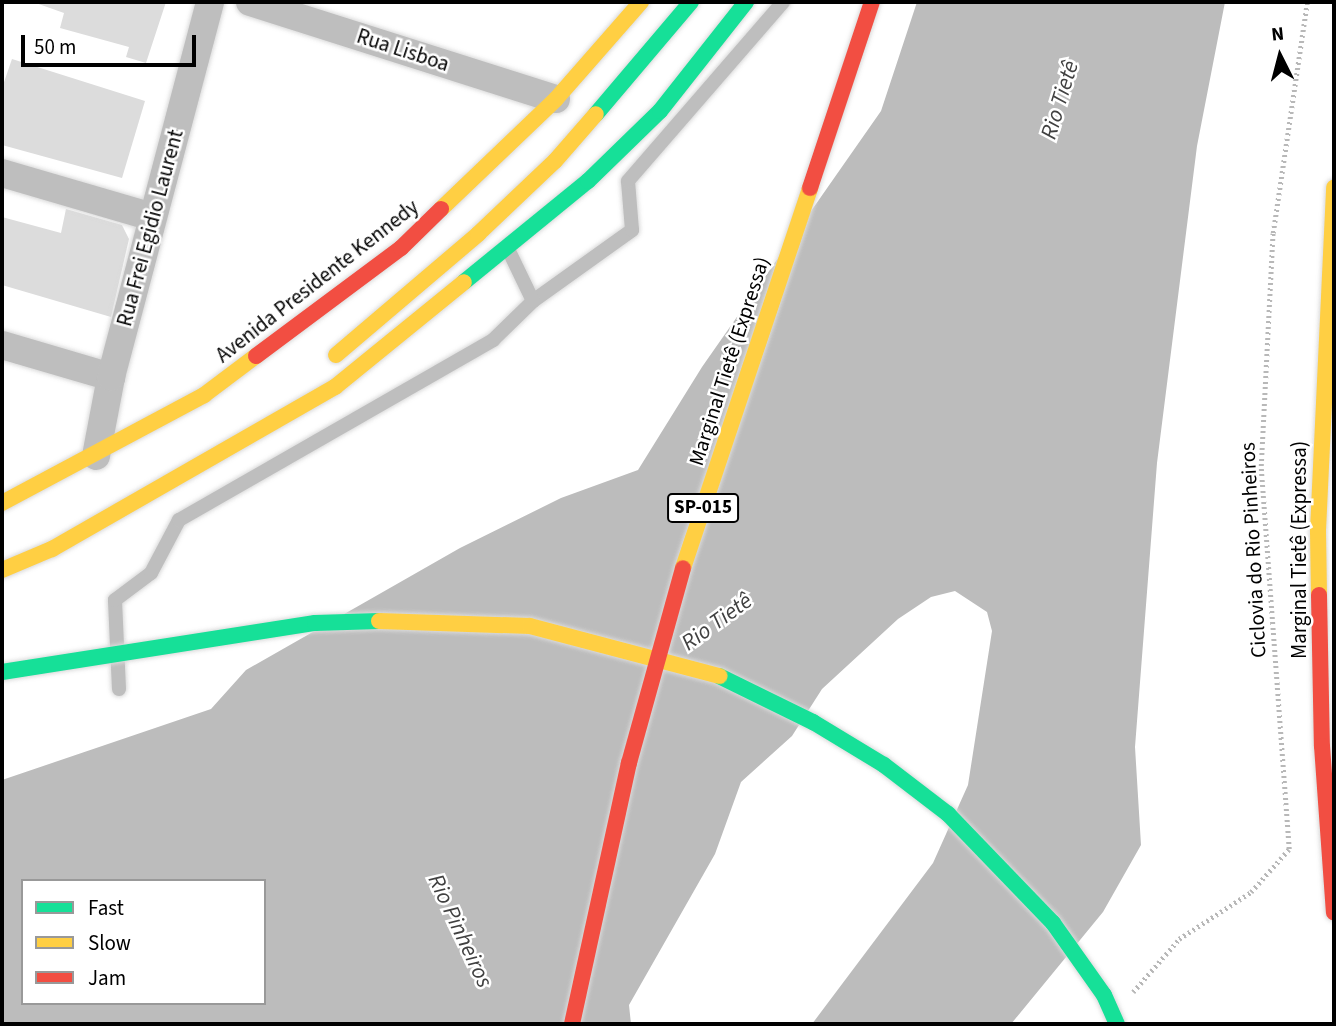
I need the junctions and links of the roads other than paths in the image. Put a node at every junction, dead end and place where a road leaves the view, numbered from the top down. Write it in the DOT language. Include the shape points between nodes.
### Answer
graph roads {
  1 [pos="210,2"];
  2 [pos="250,2"];
  3 [pos="641,2"];
  4 [pos="691,2"];
  5 [pos="746,2"];
  6 [pos="783,2"];
  7 [pos="872,2"];
  8 [pos="556,99"];
  9 [pos="2,173"];
  10 [pos="1334,187"];
  11 [pos="152,217"];
  12 [pos="508,248"];
  13 [pos="533,301"];
  14 [pos="2,345"];
  15 [pos="322,367"];
  16 [pos="111,377"];
  17 [pos="302,385"];
  18 [pos="229,447"];
  19 [pos="96,456"];
  20 [pos="2,503"];
  21 [pos="2,570"];
  22 [pos="2,672"];
  23 [pos="119,689"];
  24 [pos="1334,913"];
  25 [pos="572,1024"];
  26 [pos="1117,1024"];
  1 -- 11 [label="street, Rua Frei Egidio Laurent"];
  2 -- 8 [label="street, Rua Lisboa"];
  3 -- 8 [label="highway, Avenida Presidente Kennedy"];
  4 -- 15 [label="highway" via="555,161 478,234"];
  5 -- 12 [label="highway" via="660,111 588,181"];
  6 -- 13 [label="lane" via="628,181 632,230"];
  7 -- 25 [label="highway, Marginal Tietê (Expressa) / SP-015, bridge" via="683,569 629,763"];
  8 -- 19 [label="highway, Avenida Presidente Kennedy" via="401,248 204,395"];
  9 -- 11 [label="street"];
  10 -- 24 [label="highway, Marginal Tietê (Expressa)" via="1318,543 1322,746"];
  11 -- 16 [label="street, Rua Frei Egidio Laurent"];
  12 -- 13 [label="lane"];
  12 -- 18 [label="highway" via="335,387"];
  13 -- 23 [label="lane" via="493,340 179,520 151,573 115,600"];
  14 -- 16 [label="street"];
  16 -- 19 [label="street, Rua Frei Egidio Laurent"];
  17 -- 18 [label="highway"];
  18 -- 21 [label="highway" via="52,549"];
  19 -- 20 [label="highway, Avenida Presidente Kennedy"];
  22 -- 26 [label="highway, bridge" via="315,623 423,620 530,626 723,677 813,722 948,814 1053,923 1104,995"];
}
